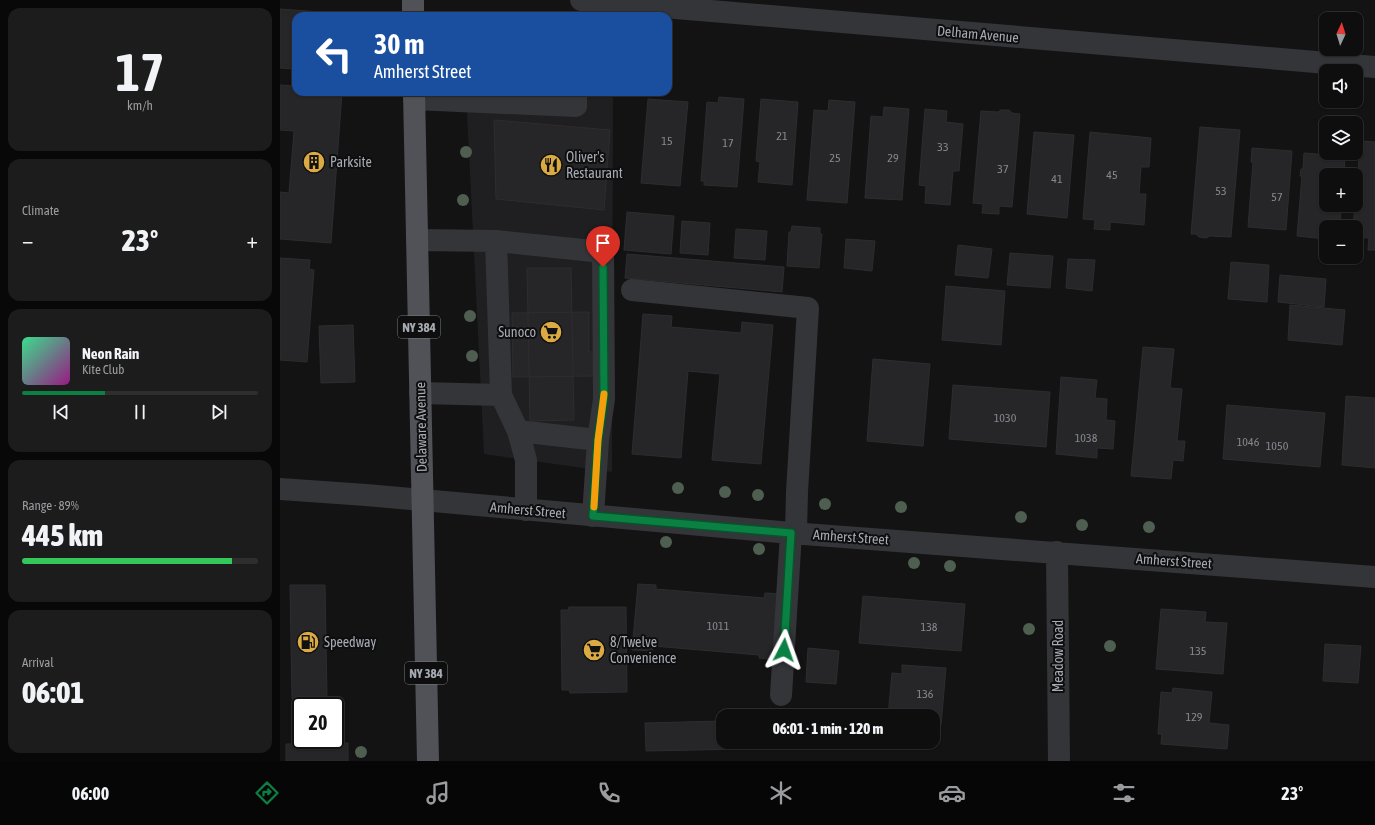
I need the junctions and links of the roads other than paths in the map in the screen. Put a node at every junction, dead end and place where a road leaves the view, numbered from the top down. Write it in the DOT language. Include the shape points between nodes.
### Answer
graph roads {
  1 [pos="413,0"];
  2 [pos="577,0"];
  3 [pos="581,0"];
  4 [pos="413,12"];
  5 [pos="577,12"];
  6 [pos="1375,67"];
  7 [pos="414,96"];
  8 [pos="576,96"];
  9 [pos="417,240"];
  10 [pos="496,241"];
  11 [pos="632,290"];
  12 [pos="420,393"];
  13 [pos="501,395"];
  14 [pos="518,431"];
  15 [pos="598,440"];
  16 [pos="280,489"];
  17 [pos="422,501"];
  18 [pos="526,510"];
  19 [pos="593,516"];
  20 [pos="794,533"];
  21 [pos="1058,552"];
  22 [pos="1375,577"];
  23 [pos="781,695"];
  24 [pos="428,761"];
  25 [pos="1058,761"];
  1 -- 4 [label="main road"];
  2 -- 5 [label="street"];
  3 -- 6 [label="street, Delham Avenue"];
  7 -- 8 [label="street" via="576,106"];
  7 -- 9 [label="main road, Delaware Avenue / NY 384"];
  9 -- 10 [label="street"];
  9 -- 12 [label="main road, Delaware Avenue / NY 384"];
  10 -- 13 [label="street"];
  10 -- 15 [label="street" via="603,252 604,398"];
  11 -- 20 [label="street" via="808,308"];
  12 -- 13 [label="street"];
  12 -- 17 [label="main road, Delaware Avenue / NY 384"];
  13 -- 14 [label="street"];
  14 -- 15 [label="street"];
  14 -- 18 [label="street" via="526,460"];
  15 -- 19 [label="street"];
  16 -- 17 [label="street, Amherst Street"];
  17 -- 18 [label="street, Amherst Street"];
  17 -- 24 [label="main road, Delaware Avenue / NY 384"];
  18 -- 19 [label="street, Amherst Street"];
  19 -- 20 [label="street, Amherst Street"];
  20 -- 21 [label="street, Amherst Street"];
  20 -- 23 [label="street"];
  21 -- 22 [label="street, Amherst Street"];
  21 -- 25 [label="street, Meadow Road"];
}
